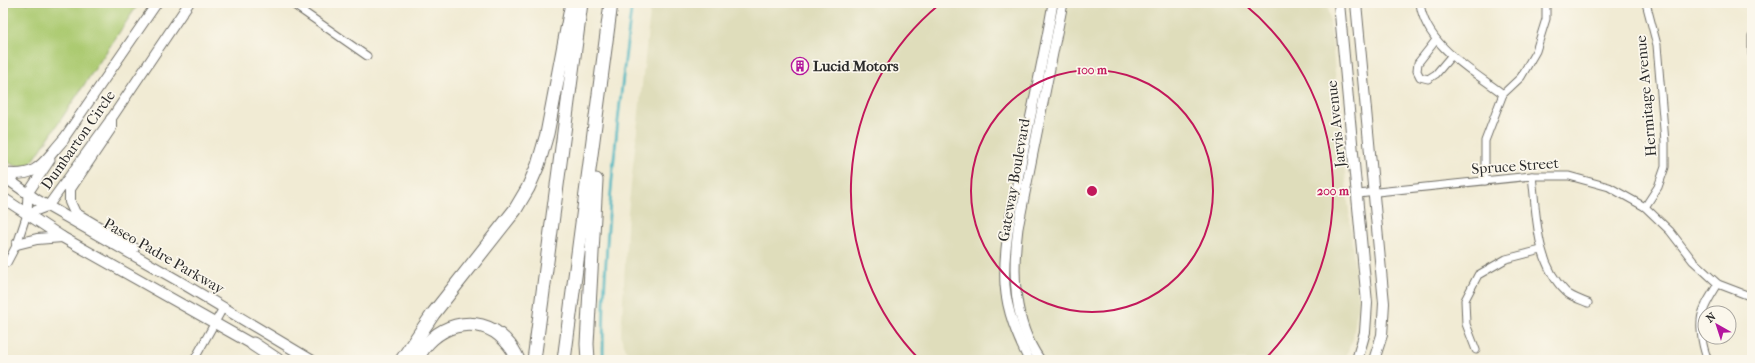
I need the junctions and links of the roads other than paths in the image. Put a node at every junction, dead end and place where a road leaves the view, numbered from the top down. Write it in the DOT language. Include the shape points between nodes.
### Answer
graph roads {
  1 [pos="157,3"];
  2 [pos="188,3"];
  3 [pos="291,3"];
  4 [pos="572,3"];
  5 [pos="581,3"];
  6 [pos="589,3"];
  7 [pos="611,3"];
  8 [pos="1053,3"];
  9 [pos="1063,3"];
  10 [pos="1339,3"];
  11 [pos="1356,3"];
  12 [pos="1420,3"];
  13 [pos="1546,3"];
  14 [pos="1646,3"];
  15 [pos="1752,36"];
  16 [pos="1436,40"];
  17 [pos="1752,54"];
  18 [pos="1452,55"];
  19 [pos="367,56"];
  20 [pos="603,66"];
  21 [pos="1503,94"];
  22 [pos="111,119"];
  23 [pos="64,138"];
  24 [pos="3,175"];
  25 [pos="1532,176"];
  26 [pos="1485,181"];
  27 [pos="1374,192"];
  28 [pos="28,193"];
  29 [pos="1358,194"];
  30 [pos="3,198"];
  31 [pos="48,206"];
  32 [pos="1645,207"];
  33 [pos="27,214"];
  34 [pos="62,237"];
  35 [pos="17,244"];
  36 [pos="1541,250"];
  37 [pos="7,263"];
  38 [pos="184,284"];
  39 [pos="1718,284"];
  40 [pos="1752,298"];
  41 [pos="1588,303"];
  42 [pos="223,308"];
  43 [pos="214,323"];
  44 [pos="253,344"];
  45 [pos="1476,350"];
  46 [pos="194,360"];
  47 [pos="277,360"];
  48 [pos="282,360"];
  49 [pos="312,360"];
  50 [pos="402,360"];
  51 [pos="417,360"];
  52 [pos="518,360"];
  53 [pos="534,360"];
  54 [pos="542,360"];
  55 [pos="564,360"];
  56 [pos="588,360"];
  57 [pos="1029,360"];
  58 [pos="1040,360"];
  59 [pos="1357,360"];
  60 [pos="1374,360"];
  61 [pos="1708,360"];
  1 -- 23 [label="street, Dumbarton Circle"];
  2 -- 22 [label="street, Dumbarton Circle"];
  3 -- 19 [label="street"];
  4 -- 50 [label="highway" via="547,134 528,188 515,210 433,314"];
  5 -- 53 [label="highway"];
  6 -- 54 [label="highway"];
  7 -- 20 [label="highway"];
  8 -- 57 [label="street, Gateway Boulevard" via="1005,257 1005,286 1009,313"];
  9 -- 58 [label="street, Gateway Boulevard" via="1014,257 1019,311"];
  10 -- 29 [label="main road, Jarvis Avenue"];
  11 -- 27 [label="main road, Jarvis Avenue"];
  12 -- 16 [label="street" via="1427,25"];
  13 -- 21 [label="street" via="1546,19 1536,52 1521,77"];
  14 -- 32 [label="street, Hermitage Avenue" via="1658,45 1665,167 1658,187"];
  15 -- 17 [label="street"];
  16 -- 18 [label="street"];
  16 -- 18 [label="street" via="1418,63 1417,71 1420,77 1428,79 1436,74"];
  18 -- 21 [label="street"];
  20 -- 55 [label="highway"];
  20 -- 56 [label="highway"];
  21 -- 26 [label="street" via="1485,141"];
  22 -- 31 [label="street, Dumbarton Circle"];
  22 -- 38 [label="main road" via="111,128 70,189 70,202 75,213 180,275"];
  23 -- 24 [label="main road" via="37,170 26,174"];
  23 -- 28 [label="street, Dumbarton Circle"];
  24 -- 28 [label="main road, Paseo Padre Parkway"];
  25 -- 26 [label="street, Spruce Street"];
  25 -- 32 [label="street, Spruce Street" via="1569,176 1609,187"];
  25 -- 36 [label="street"];
  26 -- 27 [label="street, Spruce Street"];
  27 -- 29 [label="street, Spruce Street"];
  27 -- 60 [label="main road, Jarvis Avenue" via="1384,303 1382,335"];
  28 -- 31 [label="main road, Paseo Padre Parkway"];
  28 -- 33 [label="street, Dumbarton Circle"];
  29 -- 59 [label="main road, Jarvis Avenue" via="1367,303 1365,332"];
  30 -- 33 [label="main road"];
  31 -- 33 [label="street, Dumbarton Circle"];
  31 -- 38 [label="main road, Paseo Padre Parkway"];
  32 -- 39 [label="street, Spruce Street"];
  33 -- 34 [label="main road"];
  33 -- 35 [label="street"];
  34 -- 35 [label="main road"];
  34 -- 43 [label="main road"];
  35 -- 37 [label="street"];
  36 -- 41 [label="street" via="1552,274 1566,293"];
  36 -- 45 [label="street" via="1506,259 1478,275 1465,300 1466,324"];
  38 -- 42 [label="main road, Paseo Padre Parkway"];
  39 -- 40 [label="street, Spruce Street"];
  39 -- 61 [label="street" via="1701,320 1704,352"];
  42 -- 43 [label="street"];
  42 -- 49 [label="main road, Paseo Padre Parkway"];
  43 -- 44 [label="main road"];
  43 -- 46 [label="street"];
  44 -- 47 [label="highway"];
  44 -- 48 [label="main road"];
  51 -- 52 [label="highway" via="421,350 431,339 444,330 460,324 474,324 501,335"];
}
